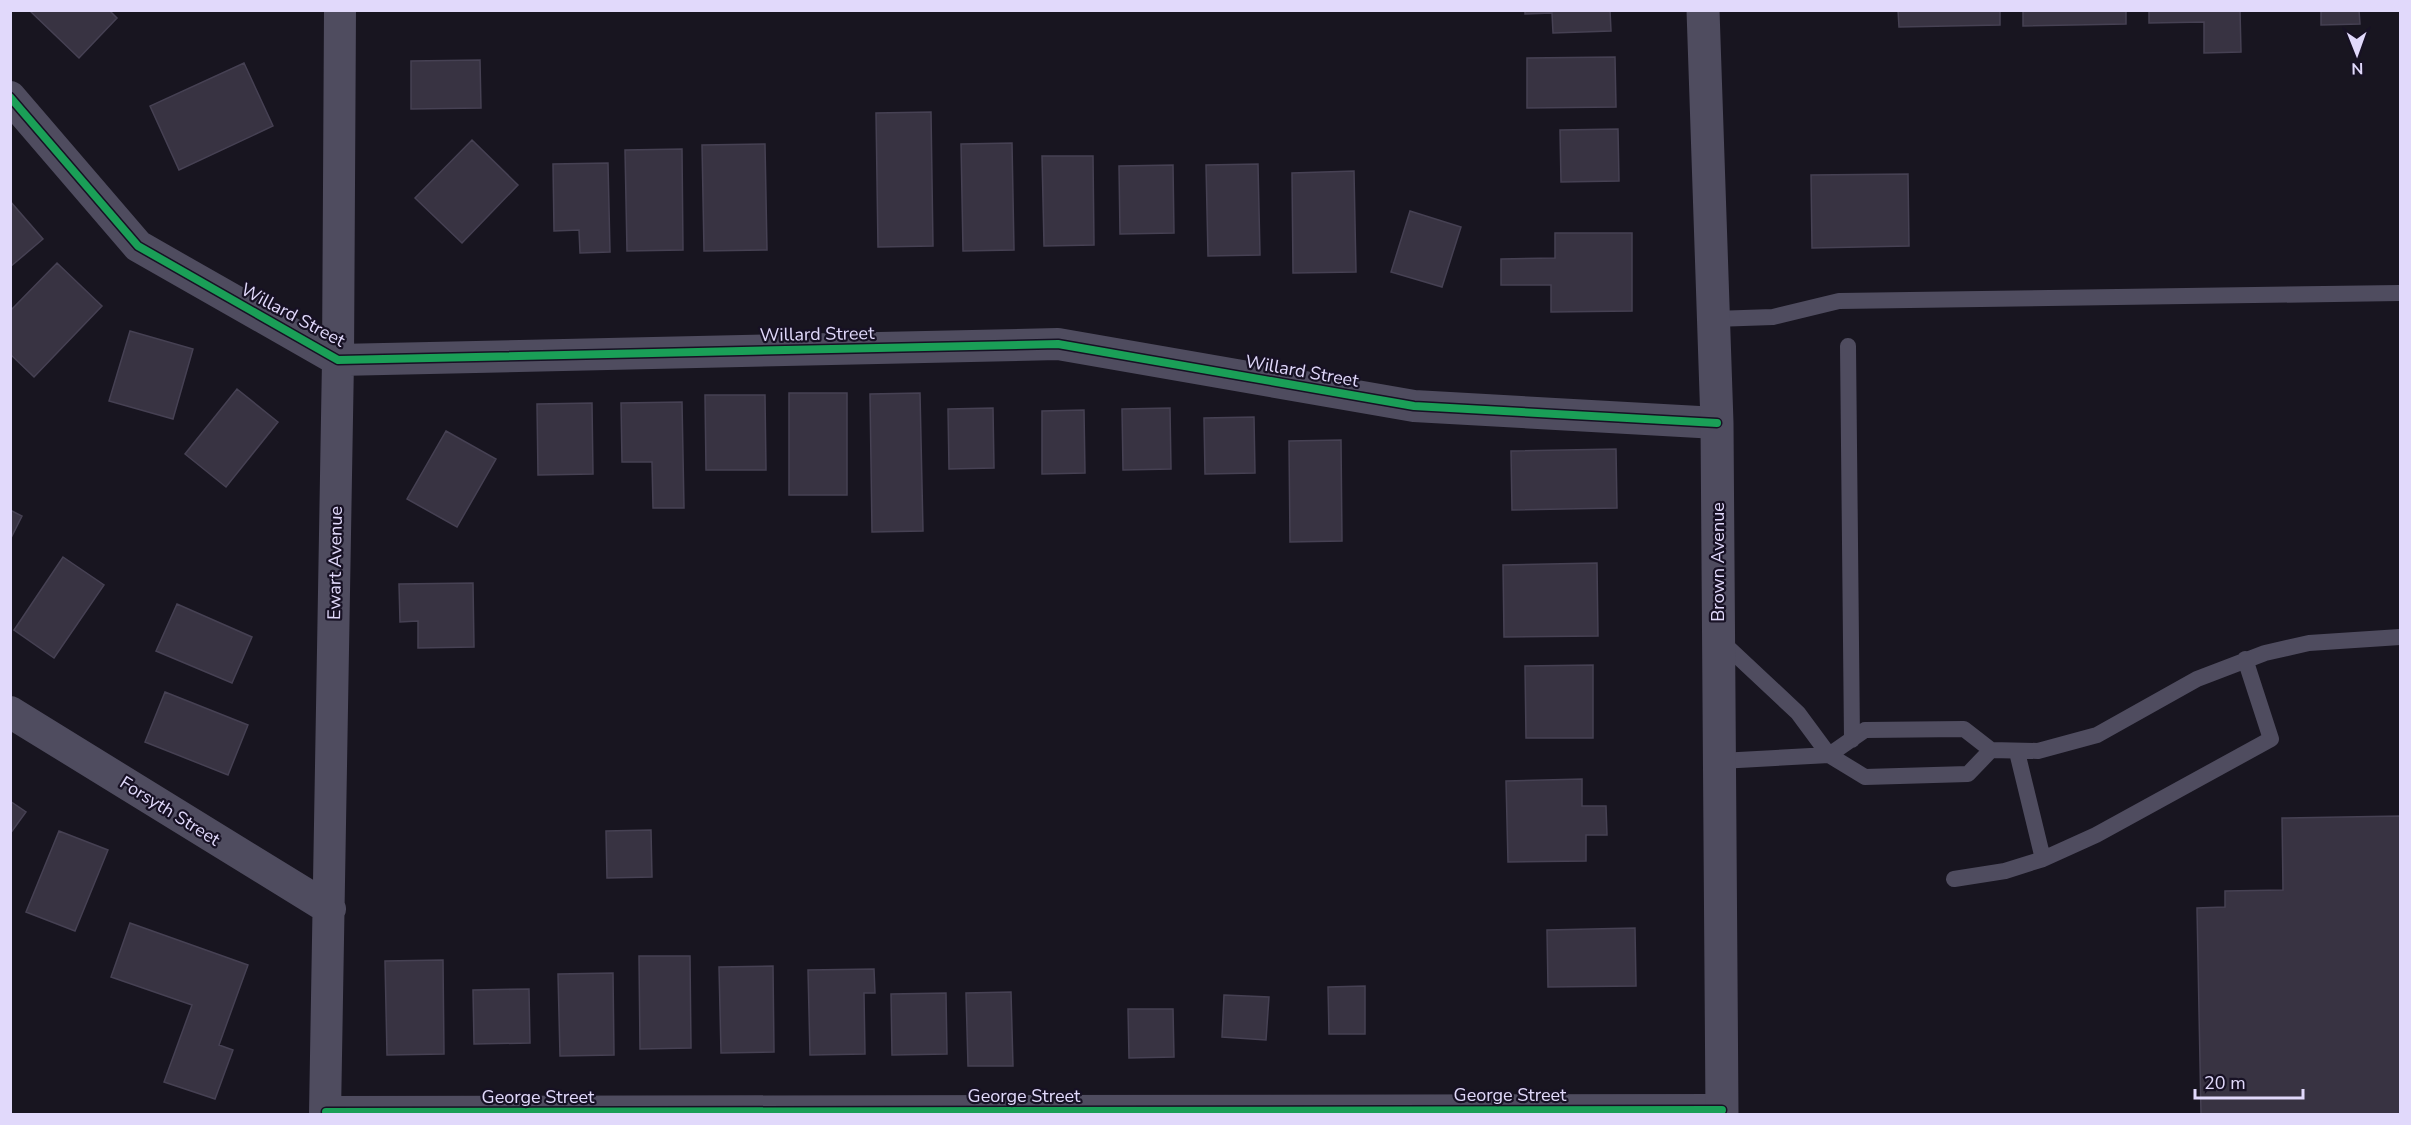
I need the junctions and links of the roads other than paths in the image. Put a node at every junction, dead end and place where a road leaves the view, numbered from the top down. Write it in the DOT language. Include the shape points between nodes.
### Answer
graph roads {
  1 [pos="340,10"];
  2 [pos="1703,10"];
  3 [pos="10,97"];
  4 [pos="2400,294"];
  5 [pos="1714,319"];
  6 [pos="1848,346"];
  7 [pos="338,360"];
  8 [pos="1717,423"];
  9 [pos="2400,637"];
  10 [pos="1719,638"];
  11 [pos="2245,659"];
  12 [pos="10,712"];
  13 [pos="1852,740"];
  14 [pos="1992,750"];
  15 [pos="2017,752"];
  16 [pos="1829,754"];
  17 [pos="1720,761"];
  18 [pos="2043,859"];
  19 [pos="1954,879"];
  20 [pos="330,909"];
  21 [pos="1722,1112"];
  22 [pos="326,1113"];
  1 -- 7 [label="street, Ewart Avenue"];
  2 -- 5 [label="street, Brown Avenue"];
  3 -- 7 [label="street, Willard Street" via="138,246"];
  4 -- 5 [label="lane" via="1839,301 1773,317"];
  5 -- 8 [label="street, Brown Avenue"];
  6 -- 13 [label="lane"];
  7 -- 8 [label="street, Willard Street" via="1058,344 1414,406"];
  7 -- 20 [label="street, Ewart Avenue"];
  8 -- 10 [label="street, Brown Avenue"];
  9 -- 11 [label="lane" via="2309,643"];
  10 -- 16 [label="lane" via="1798,713"];
  10 -- 17 [label="street, Brown Avenue"];
  11 -- 15 [label="lane" via="2196,679 2097,735 2038,752"];
  11 -- 18 [label="lane" via="2271,739 2096,835"];
  12 -- 20 [label="street, Forsyth Street"];
  13 -- 14 [label="lane" via="1865,730 1964,729"];
  13 -- 16 [label="lane"];
  14 -- 15 [label="lane"];
  14 -- 16 [label="lane" via="1968,774 1865,777"];
  15 -- 18 [label="lane"];
  16 -- 17 [label="lane"];
  17 -- 21 [label="street, Brown Avenue"];
  18 -- 19 [label="lane" via="2005,871"];
  20 -- 22 [label="street, Ewart Avenue"];
  21 -- 22 [label="street, George Street"];
}
